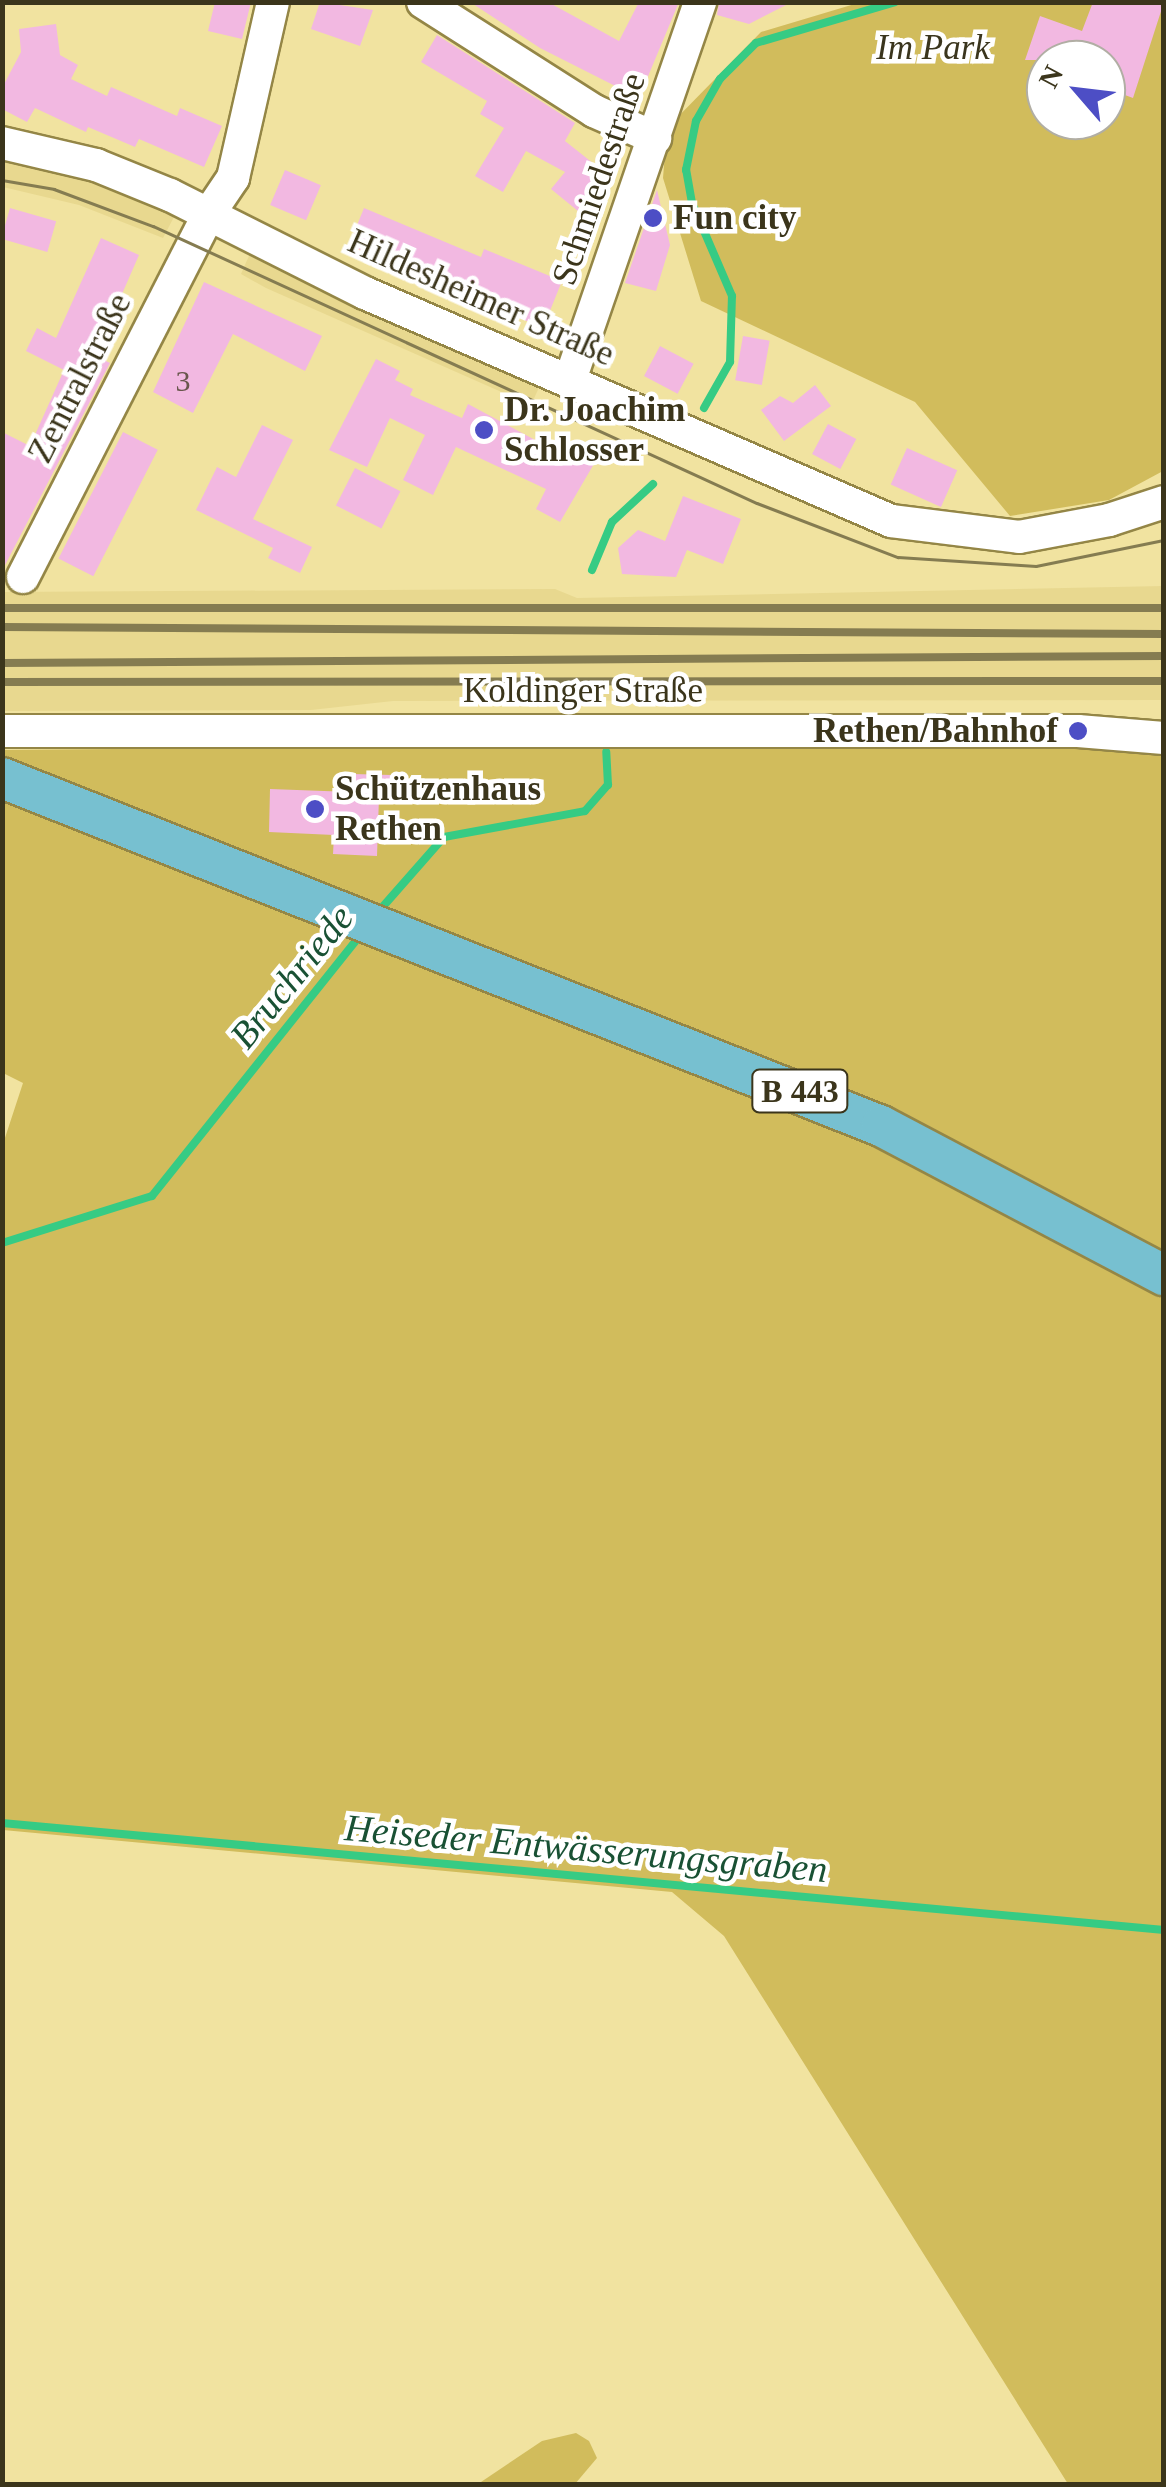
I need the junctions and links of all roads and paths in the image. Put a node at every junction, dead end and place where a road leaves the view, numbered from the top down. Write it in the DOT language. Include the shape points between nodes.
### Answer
graph roads {
  1 [pos="273,2"];
  2 [pos="423,2"];
  3 [pos="700,2"];
  4 [pos="655,138"];
  5 [pos="2,143"];
  6 [pos="208,214"];
  7 [pos="570,380"];
  8 [pos="1164,502"];
  9 [pos="24,577"];
  10 [pos="2,731"];
  11 [pos="1164,738"];
  12 [pos="2,778"];
  13 [pos="1164,1275"];
  1 -- 6 [label="street, Zentralstraße" via="234,178"];
  2 -- 4 [label="street" via="594,111"];
  3 -- 4 [label="street, Schmiedestraße"];
  4 -- 7 [label="street, Schmiedestraße"];
  5 -- 6 [label="street, Hildesheimer Straße" via="96,166"];
  6 -- 7 [label="street, Hildesheimer Straße" via="365,293"];
  6 -- 9 [label="street, Zentralstraße"];
  7 -- 8 [label="street, Hildesheimer Straße" via="839,502 935,530 1019,536"];
  10 -- 11 [label="street, Koldinger Straße" via="1078,731"];
  12 -- 13 [label="main road, B 443" via="881,1126"];
}
